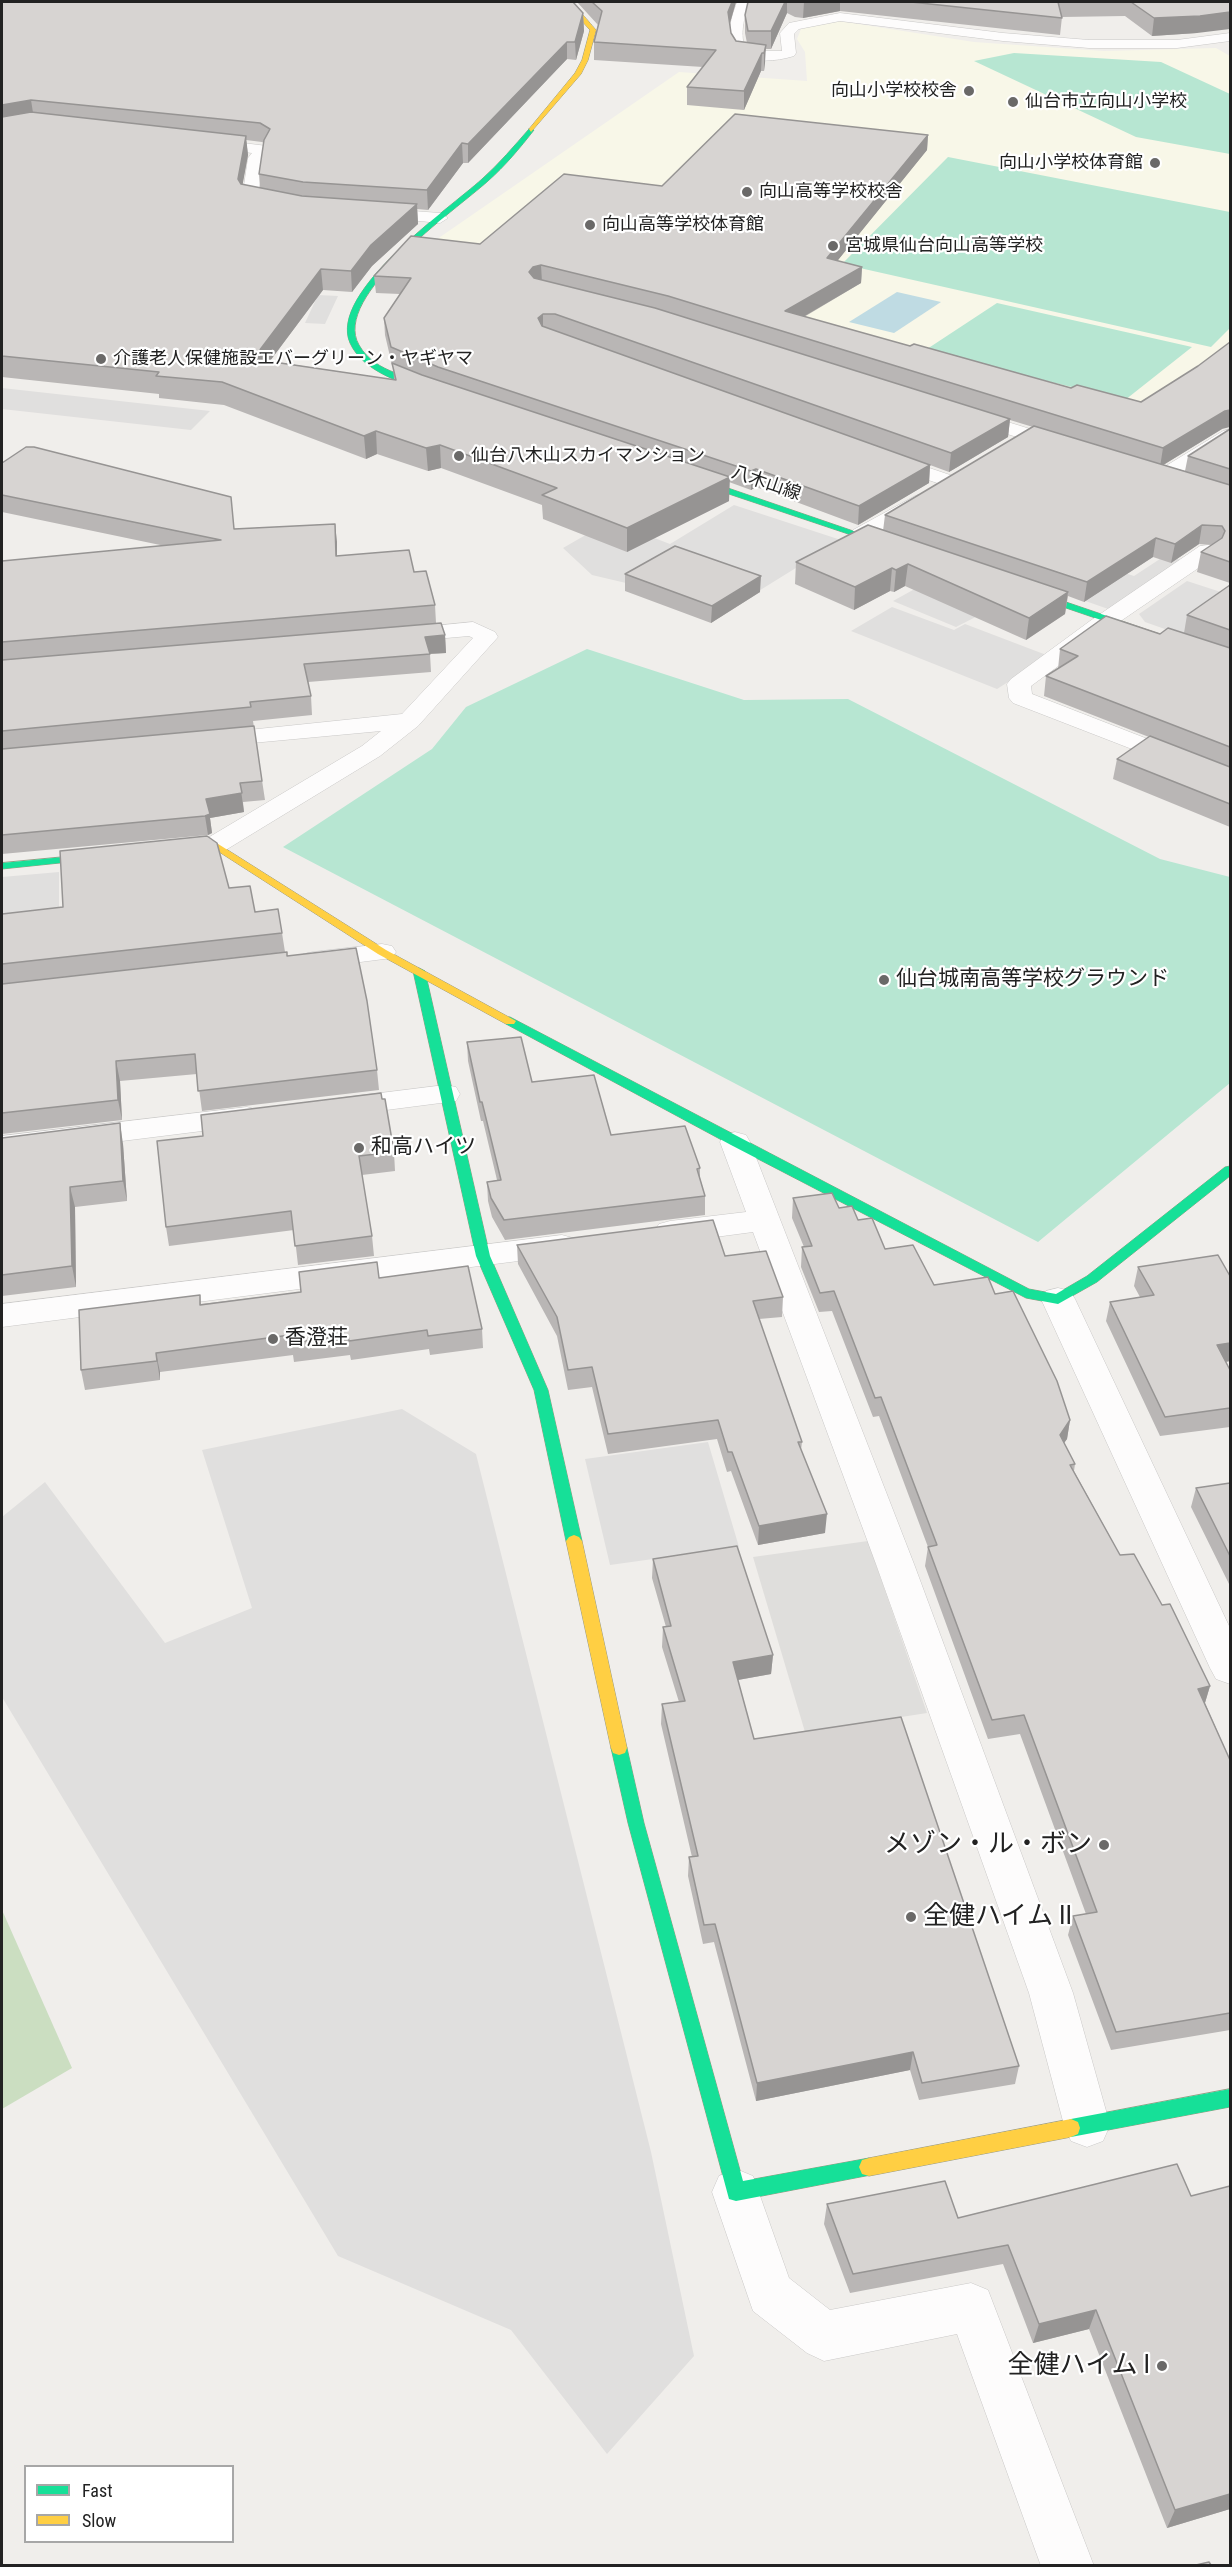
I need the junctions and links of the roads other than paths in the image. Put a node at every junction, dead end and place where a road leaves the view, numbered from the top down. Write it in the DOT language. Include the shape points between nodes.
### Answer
graph roads {
  1 [pos="561,2"];
  2 [pos="743,2"];
  3 [pos="1230,37"];
  4 [pos="182,141"];
  5 [pos="304,208"];
  6 [pos="362,213"];
  7 [pos="440,218"];
  8 [pos="442,394"];
  9 [pos="949,410"];
  10 [pos="1029,435"];
  11 [pos="1230,435"];
  12 [pos="1009,447"];
  13 [pos="1085,452"];
  14 [pos="873,454"];
  15 [pos="1141,469"];
  16 [pos="669,471"];
  17 [pos="971,471"];
  18 [pos="1163,476"];
  19 [pos="952,483"];
  20 [pos="1186,483"];
  21 [pos="861,535"];
  22 [pos="1208,551"];
  23 [pos="913,553"];
  24 [pos="1010,586"];
  25 [pos="1108,619"];
  26 [pos="379,637"];
  27 [pos="1230,660"];
  28 [pos="409,721"];
  29 [pos="188,742"];
  30 [pos="1230,780"];
  31 [pos="215,845"];
  32 [pos="155,851"];
  33 [pos="120,854"];
  34 [pos="2,866"];
  35 [pos="382,952"];
  36 [pos="287,963"];
  37 [pos="419,972"];
  38 [pos="445,1094"];
  39 [pos="317,1109"];
  40 [pos="270,1115"];
  41 [pos="735,1142"];
  42 [pos="2,1146"];
  43 [pos="1230,1170"];
  44 [pos="764,1220"];
  45 [pos="635,1237"];
  46 [pos="589,1243"];
  47 [pos="483,1256"];
  48 [pos="1058,1299"];
  49 [pos="2,1316"];
  50 [pos="1230,1668"];
  51 [pos="1230,2098"];
  52 [pos="1087,2125"];
  53 [pos="736,2192"];
  54 [pos="1068,2565"];
  1 -- 7 [label="street" via="572,6 593,30 580,70 485,180"];
  2 -- 3 [label="street" via="734,29 735,44 741,54 771,57 789,53 787,33 794,26 840,17 1003,38 1089,44 1177,44"];
  4 -- 5 [label="street" via="262,149 256,158 250,199"];
  6 -- 7 [label="street"];
  7 -- 8 [label="street" via="406,246 366,288 354,308 350,331 365,358"];
  9 -- 10 [label="street"];
  10 -- 12 [label="street"];
  10 -- 13 [label="street"];
  11 -- 18 [label="street"];
  14 -- 19 [label="street"];
  15 -- 18 [label="street"];
  16 -- 21 [label="street, 八木山線"];
  17 -- 19 [label="street"];
  18 -- 20 [label="street"];
  19 -- 21 [label="street"];
  21 -- 23 [label="street, 八木山線"];
  22 -- 25 [label="street"];
  24 -- 25 [label="street"];
  25 -- 27 [label="street"];
  25 -- 30 [label="street" via="1019,684 1021,698"];
  26 -- 28 [label="street" via="473,629 487,637"];
  28 -- 29 [label="street"];
  28 -- 31 [label="street" via="371,751"];
  31 -- 32 [label="street"];
  31 -- 35 [label="street"];
  33 -- 34 [label="street"];
  35 -- 36 [label="street"];
  35 -- 37 [label="street"];
  37 -- 38 [label="street"];
  37 -- 41 [label="street"];
  38 -- 39 [label="street"];
  38 -- 47 [label="street"];
  40 -- 42 [label="street"];
  41 -- 44 [label="street"];
  41 -- 48 [label="street" via="1001,1281 1026,1293"];
  43 -- 48 [label="street" via="1092,1279"];
  44 -- 45 [label="street"];
  44 -- 52 [label="street" via="895,1564 1051,1994"];
  46 -- 47 [label="street"];
  47 -- 49 [label="street"];
  47 -- 53 [label="street" via="541,1389 636,1823"];
  48 -- 50 [label="street"];
  51 -- 52 [label="street"];
  52 -- 53 [label="street"];
  53 -- 54 [label="street" via="770,2294 824,2336 971,2307"];
}
